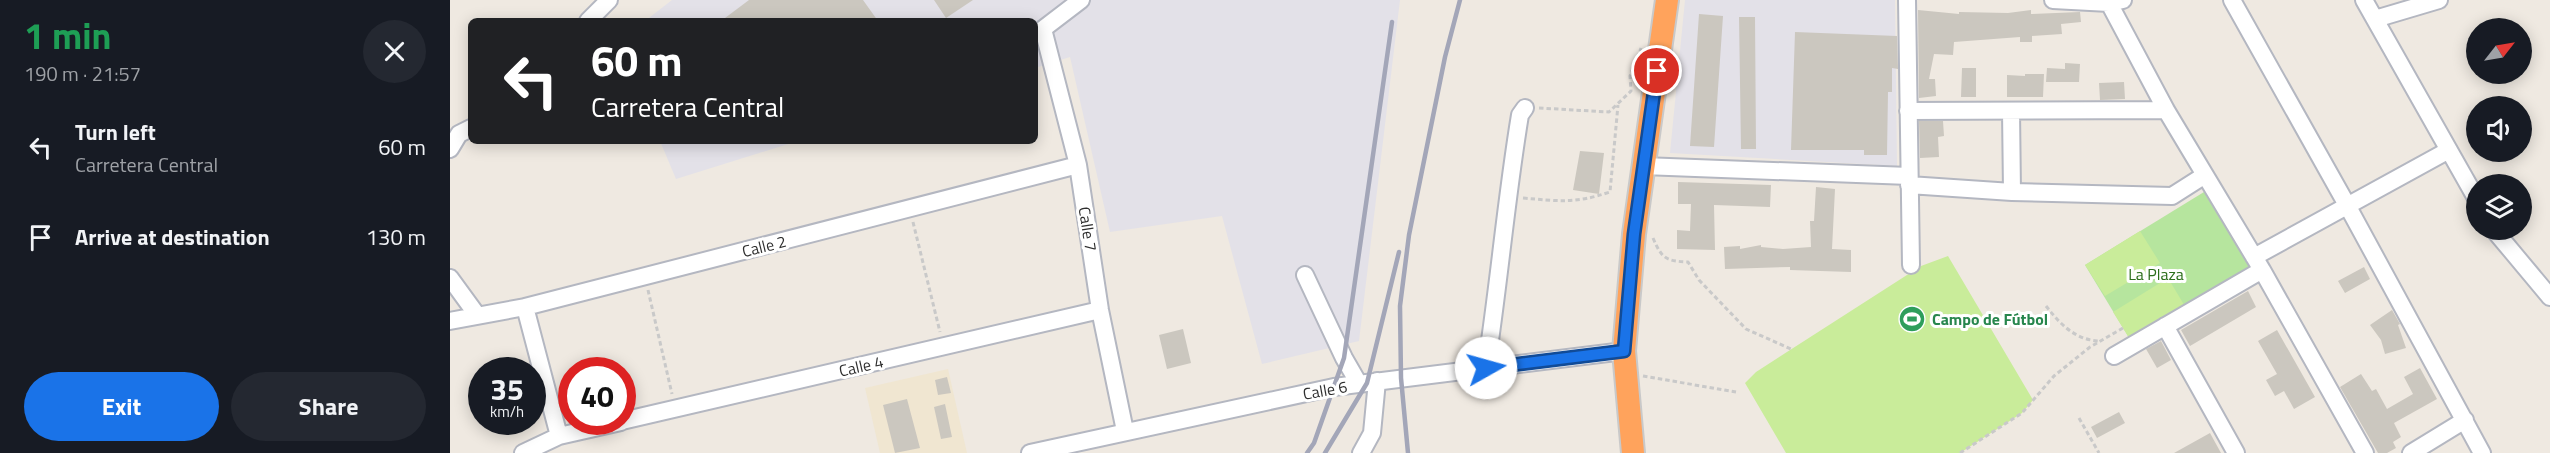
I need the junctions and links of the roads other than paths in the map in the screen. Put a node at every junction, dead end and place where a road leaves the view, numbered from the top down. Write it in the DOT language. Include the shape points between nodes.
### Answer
graph roads {
  1 [pos="609,0"];
  2 [pos="1081,0"];
  3 [pos="1667,0"];
  4 [pos="1907,0"];
  5 [pos="2053,0"];
  6 [pos="2232,0"];
  7 [pos="2364,0"];
  8 [pos="2439,0"];
  9 [pos="2116,2"];
  10 [pos="591,18"];
  11 [pos="2375,19"];
  12 [pos="1525,108"];
  13 [pos="2166,110"];
  14 [pos="1908,111"];
  15 [pos="2011,111"];
  16 [pos="468,130"];
  17 [pos="450,149"];
  18 [pos="2449,150"];
  19 [pos="1078,165"];
  20 [pos="1643,166"];
  21 [pos="2205,175"];
  22 [pos="2466,180"];
  23 [pos="1909,181"];
  24 [pos="2012,192"];
  25 [pos="2347,205"];
  26 [pos="2502,240"];
  27 [pos="2258,264"];
  28 [pos="1911,265"];
  29 [pos="1305,275"];
  30 [pos="450,278"];
  31 [pos="2550,297"];
  32 [pos="525,307"];
  33 [pos="1100,310"];
  34 [pos="477,315"];
  35 [pos="450,321"];
  36 [pos="2166,326"];
  37 [pos="2114,356"];
  38 [pos="1624,362"];
  39 [pos="1486,368"];
  40 [pos="1377,381"];
  41 [pos="1359,384"];
  42 [pos="636,418"];
  43 [pos="2465,420"];
  44 [pos="1125,431"];
  45 [pos="563,435"];
  46 [pos="559,436"];
  47 [pos="523,453"];
  48 [pos="1030,453"];
  49 [pos="1361,453"];
  50 [pos="1633,453"];
  51 [pos="2236,453"];
  52 [pos="2365,453"];
  53 [pos="2411,453"];
  54 [pos="2482,453"];
  1 -- 10 [label="street"];
  2 -- 19 [label="street, Calle 7" via="1043,29"];
  3 -- 20 [label="highway"];
  4 -- 14 [label="street"];
  5 -- 9 [label="street"];
  6 -- 25 [label="street"];
  7 -- 11 [label="street"];
  8 -- 11 [label="street"];
  9 -- 13 [label="street"];
  11 -- 18 [label="street"];
  12 -- 39 [label="street" via="1520,115 1507,200"];
  13 -- 15 [label="street"];
  13 -- 21 [label="street"];
  14 -- 15 [label="street"];
  14 -- 23 [label="street"];
  15 -- 24 [label="street"];
  16 -- 17 [label="street" via="459,134"];
  18 -- 22 [label="street"];
  18 -- 25 [label="street"];
  19 -- 32 [label="street, Calle 2"];
  19 -- 33 [label="street, Calle 7"];
  20 -- 23 [label="street"];
  20 -- 38 [label="highway"];
  21 -- 24 [label="street" via="2172,196"];
  21 -- 27 [label="street"];
  23 -- 24 [label="street"];
  23 -- 28 [label="street"];
  25 -- 27 [label="street"];
  25 -- 43 [label="street"];
  26 -- 31 [label="street"];
  27 -- 36 [label="street"];
  27 -- 52 [label="street"];
  29 -- 41 [label="street"];
  30 -- 34 [label="street"];
  32 -- 34 [label="street, Calle 2"];
  32 -- 46 [label="street"];
  33 -- 42 [label="street, Calle 4"];
  33 -- 44 [label="street, Calle 7"];
  34 -- 35 [label="street, Calle 2"];
  36 -- 37 [label="street"];
  36 -- 51 [label="street"];
  38 -- 39 [label="street, Calle 6"];
  38 -- 50 [label="highway"];
  39 -- 40 [label="street, Calle 6"];
  40 -- 41 [label="street, Calle 6"];
  40 -- 49 [label="street" via="1372,433"];
  41 -- 44 [label="street, Calle 6"];
  43 -- 53 [label="street"];
  43 -- 54 [label="street"];
  44 -- 48 [label="street, Calle 6"];
  45 -- 46 [label="street, Calle 4"];
  46 -- 47 [label="street, Calle 4"];
}
